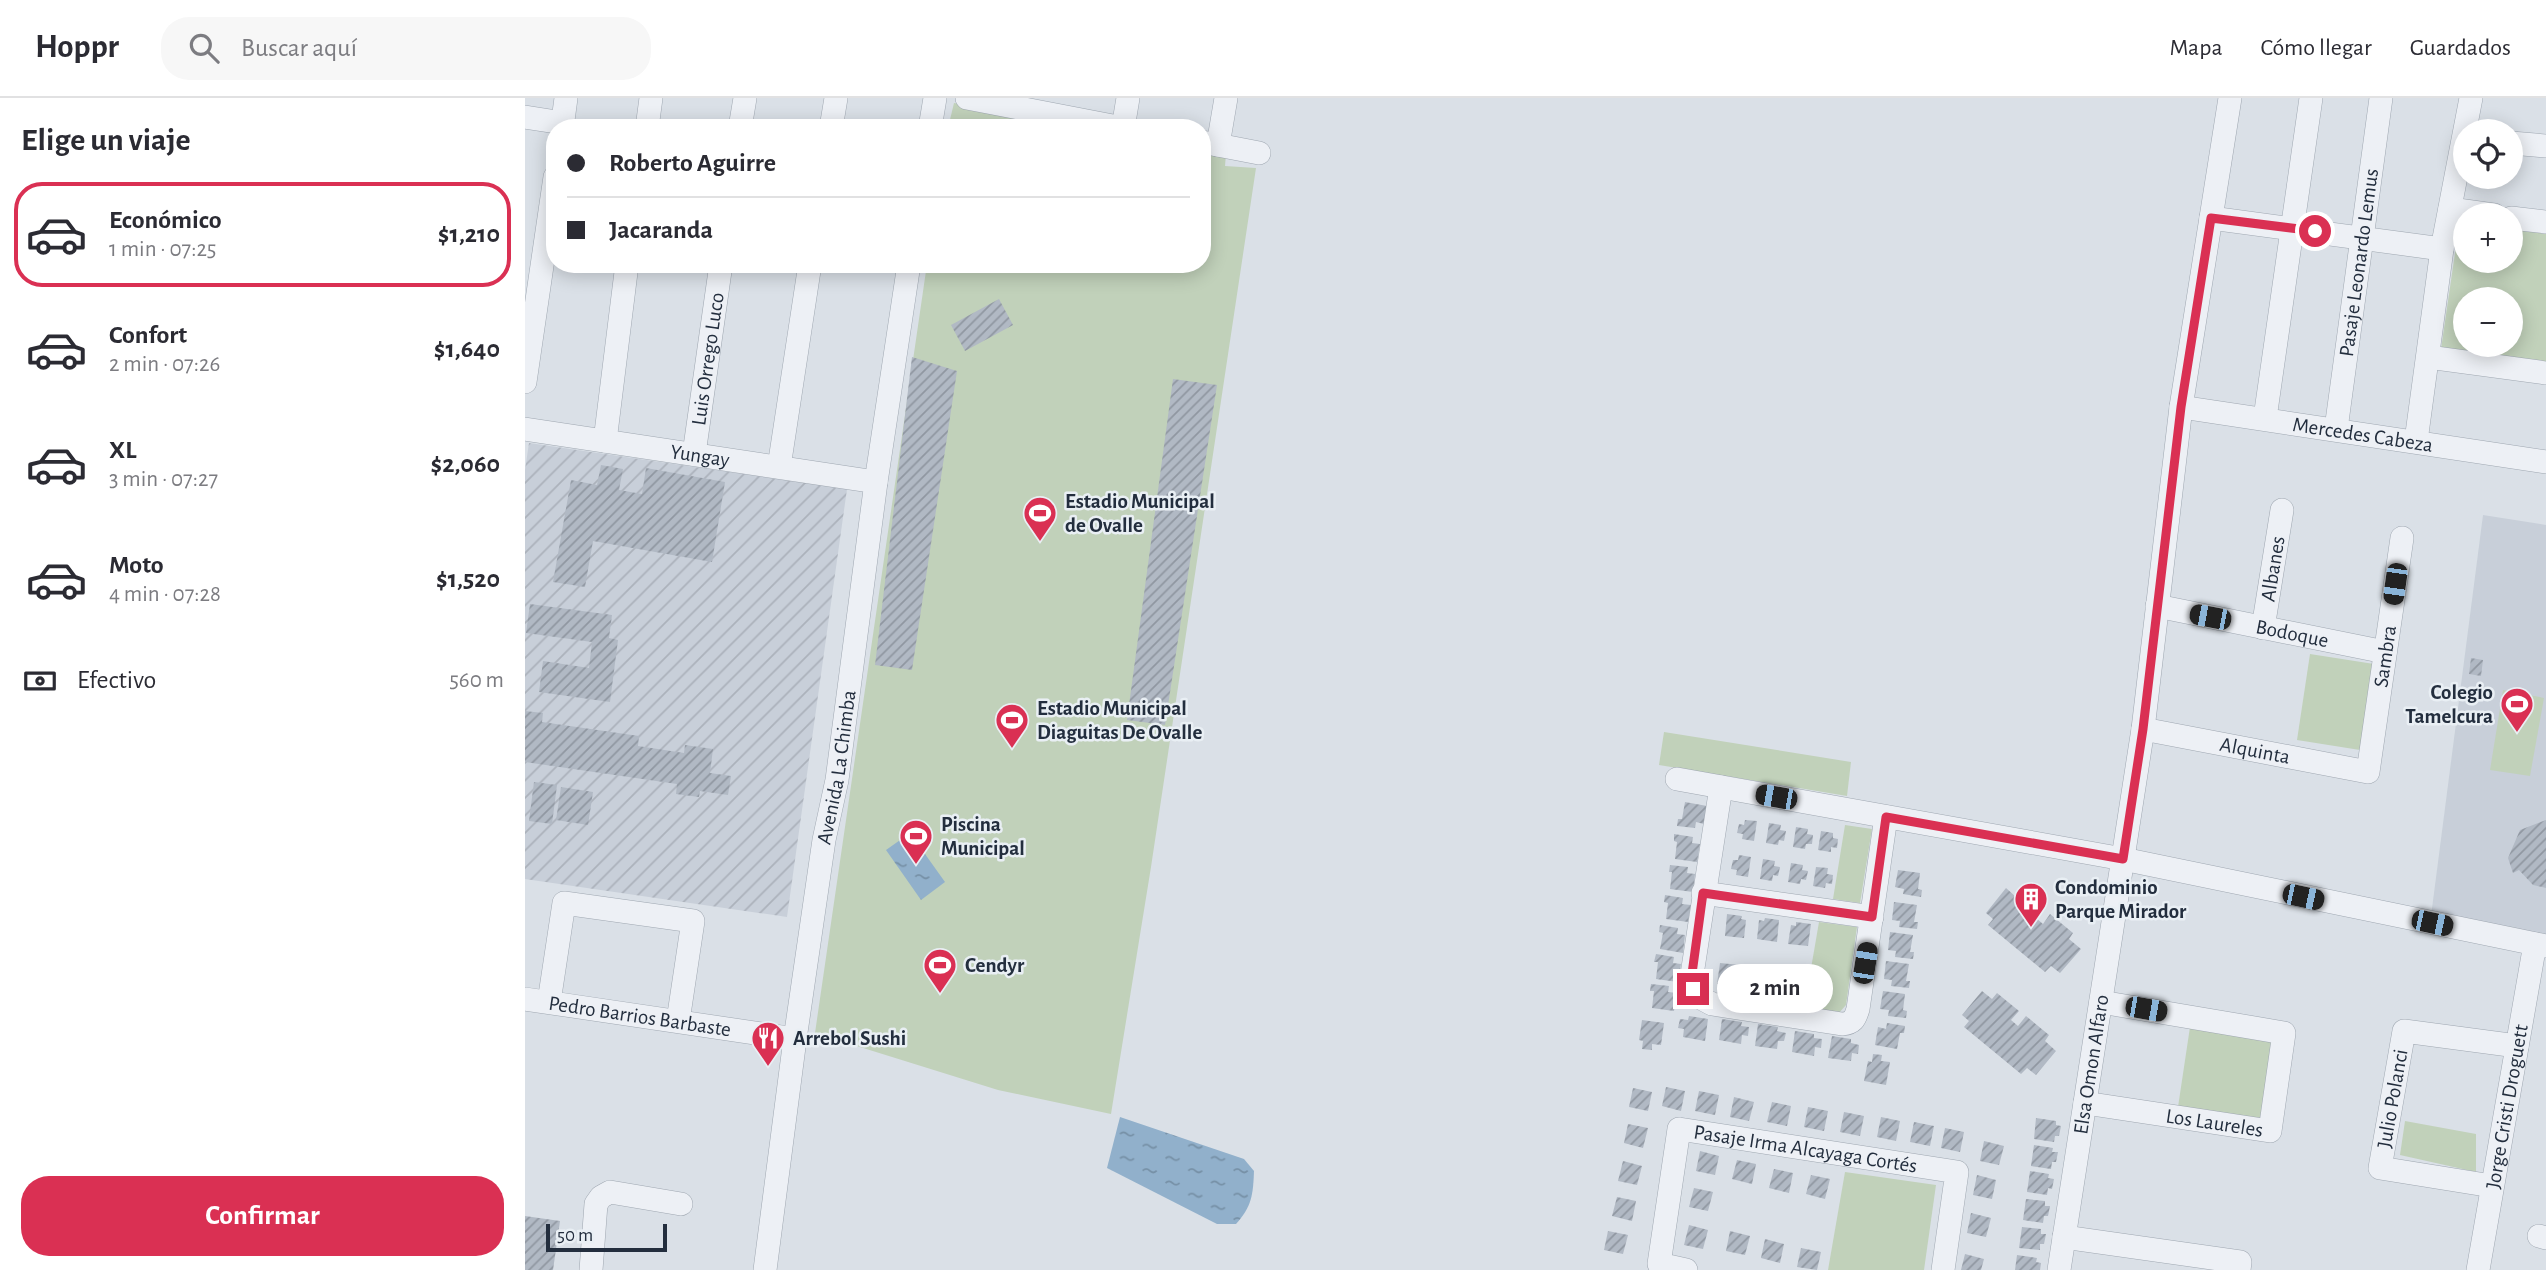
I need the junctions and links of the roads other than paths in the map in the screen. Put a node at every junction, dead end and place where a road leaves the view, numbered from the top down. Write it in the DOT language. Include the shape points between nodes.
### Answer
graph roads {
  1 [pos="566,98"];
  2 [pos="652,98"];
  3 [pos="745,98"];
  4 [pos="836,98"];
  5 [pos="935,98"];
  6 [pos="967,98"];
  7 [pos="1128,98"];
  8 [pos="1226,98"];
  9 [pos="2230,98"];
  10 [pos="2311,98"];
  11 [pos="2381,98"];
  12 [pos="2471,98"];
  13 [pos="1032,104"];
  14 [pos="525,117"];
  15 [pos="563,119"];
  16 [pos="648,119"];
  17 [pos="742,119"];
  18 [pos="832,119"];
  19 [pos="932,119"];
  20 [pos="1089,119"];
  21 [pos="1124,119"];
  22 [pos="2468,119"];
  23 [pos="546,122"];
  24 [pos="1211,141"];
  25 [pos="2523,143"];
  26 [pos="1211,144"];
  27 [pos="2546,146"];
  28 [pos="1259,153"];
  29 [pos="2454,189"];
  30 [pos="2450,209"];
  31 [pos="2453,209"];
  32 [pos="546,217"];
  33 [pos="2211,218"];
  34 [pos="2523,219"];
  35 [pos="2546,222"];
  36 [pos="2291,228"];
  37 [pos="2362,239"];
  38 [pos="2442,250"];
  39 [pos="626,273"];
  40 [pos="720,273"];
  41 [pos="809,273"];
  42 [pos="908,273"];
  43 [pos="533,275"];
  44 [pos="2428,357"];
  45 [pos="2546,373"];
  46 [pos="525,382"];
  47 [pos="2181,407"];
  48 [pos="2265,418"];
  49 [pos="525,429"];
  50 [pos="2336,429"];
  51 [pos="605,441"];
  52 [pos="2416,441"];
  53 [pos="694,454"];
  54 [pos="2546,462"];
  55 [pos="779,467"];
  56 [pos="876,482"];
  57 [pos="2283,510"];
  58 [pos="2402,538"];
  59 [pos="2157,606"];
  60 [pos="2263,628"];
  61 [pos="2385,652"];
  62 [pos="2143,729"];
  63 [pos="2368,772"];
  64 [pos="1677,779"];
  65 [pos="1721,787"];
  66 [pos="1886,817"];
  67 [pos="2123,859"];
  68 [pos="1703,893"];
  69 [pos="1872,917"];
  70 [pos="2540,945"];
  71 [pos="525,999"];
  72 [pos="549,1002"];
  73 [pos="2101,1002"];
  74 [pos="678,1021"];
  75 [pos="795,1038"];
  76 [pos="2517,1046"];
  77 [pos="2085,1103"];
  78 [pos="2493,1186"];
  79 [pos="681,1204"];
  80 [pos="2064,1237"];
  81 [pos="591,1270"];
  82 [pos="765,1270"];
  83 [pos="1686,1270"];
  84 [pos="1943,1270"];
  85 [pos="2059,1270"];
  86 [pos="2239,1270"];
  87 [pos="2478,1270"];
  1 -- 15 [label="street"];
  2 -- 16 [label="street"];
  3 -- 17 [label="street"];
  4 -- 18 [label="street"];
  5 -- 19 [label="street"];
  6 -- 13 [label="street"];
  7 -- 21 [label="street"];
  8 -- 24 [label="street"];
  9 -- 33 [label="street"];
  10 -- 36 [label="street"];
  11 -- 37 [label="street, Pasaje Leonardo Lemus"];
  12 -- 22 [label="street"];
  13 -- 20 [label="street"];
  14 -- 23 [label="street"];
  25 -- 27 [label="street"];
  26 -- 28 [label="street"];
  29 -- 30 [label="street"];
  30 -- 31 [label="street"];
  30 -- 38 [label="street"];
  32 -- 43 [label="street"];
  33 -- 36 [label="street"];
  33 -- 47 [label="street"];
  34 -- 35 [label="street"];
  36 -- 37 [label="street"];
  36 -- 48 [label="street"];
  37 -- 38 [label="street"];
  37 -- 50 [label="street, Pasaje Leonardo Lemus"];
  38 -- 44 [label="street"];
  39 -- 51 [label="street"];
  40 -- 53 [label="street, Luis Orrego Luco"];
  41 -- 55 [label="street"];
  42 -- 56 [label="street, Avenida La Chimba"];
  43 -- 46 [label="street"];
  44 -- 45 [label="street"];
  44 -- 52 [label="street"];
  47 -- 48 [label="street, Mercedes Cabeza"];
  47 -- 59 [label="street, Elsa Omon Alfaro"];
  48 -- 50 [label="street, Mercedes Cabeza"];
  49 -- 51 [label="street, Yungay"];
  50 -- 52 [label="street, Mercedes Cabeza"];
  51 -- 53 [label="street, Yungay"];
  52 -- 54 [label="street, Mercedes Cabeza"];
  53 -- 55 [label="street, Yungay"];
  55 -- 56 [label="street, Yungay"];
  56 -- 75 [label="street, Avenida La Chimba" via="837,780"];
  57 -- 60 [label="street, Albanes"];
  58 -- 61 [label="street, Sambra"];
  59 -- 60 [label="street, Bodoque"];
  59 -- 62 [label="street, Elsa Omon Alfaro"];
  60 -- 61 [label="street, Bodoque"];
  61 -- 63 [label="street, Sambra"];
  62 -- 63 [label="street, Alquinta"];
  62 -- 67 [label="street, Elsa Omon Alfaro"];
  64 -- 65 [label="street"];
  65 -- 66 [label="street"];
  65 -- 68 [label="street"];
  66 -- 67 [label="street"];
  66 -- 69 [label="street"];
  67 -- 70 [label="street"];
  67 -- 73 [label="street, Elsa Omon Alfaro"];
  68 -- 69 [label="street"];
  68 -- 69 [label="street" via="1691,981 1699,997 1712,1004 1842,1024 1855,1019 1859,1009"];
  70 -- 76 [label="street, Jorge Cristi Droguett"];
  71 -- 72 [label="street, Pedro Barrios Barbaste"];
  72 -- 74 [label="street, Pedro Barrios Barbaste"];
  72 -- 74 [label="street" via="564,903 693,921"];
  73 -- 77 [label="street, Elsa Omon Alfaro"];
  73 -- 77 [label="street, Los Laureles" via="2284,1033 2270,1131"];
  74 -- 75 [label="street, Pedro Barrios Barbaste"];
  75 -- 82 [label="street, Avenida La Chimba"];
  76 -- 78 [label="street, Jorge Cristi Droguett"];
  76 -- 78 [label="street, Julio Polanci" via="2404,1031 2380,1168"];
  77 -- 80 [label="street, Elsa Omon Alfaro"];
  78 -- 87 [label="street, Jorge Cristi Droguett"];
  79 -- 81 [label="street" via="610,1192 601,1197 596,1204"];
  80 -- 85 [label="street, Elsa Omon Alfaro"];
  80 -- 86 [label="street" via="2240,1262"];
  83 -- 84 [label="street, Pasaje Irma Alcayaga Cortés" via="1659,1264 1679,1129 1957,1172"];
}
